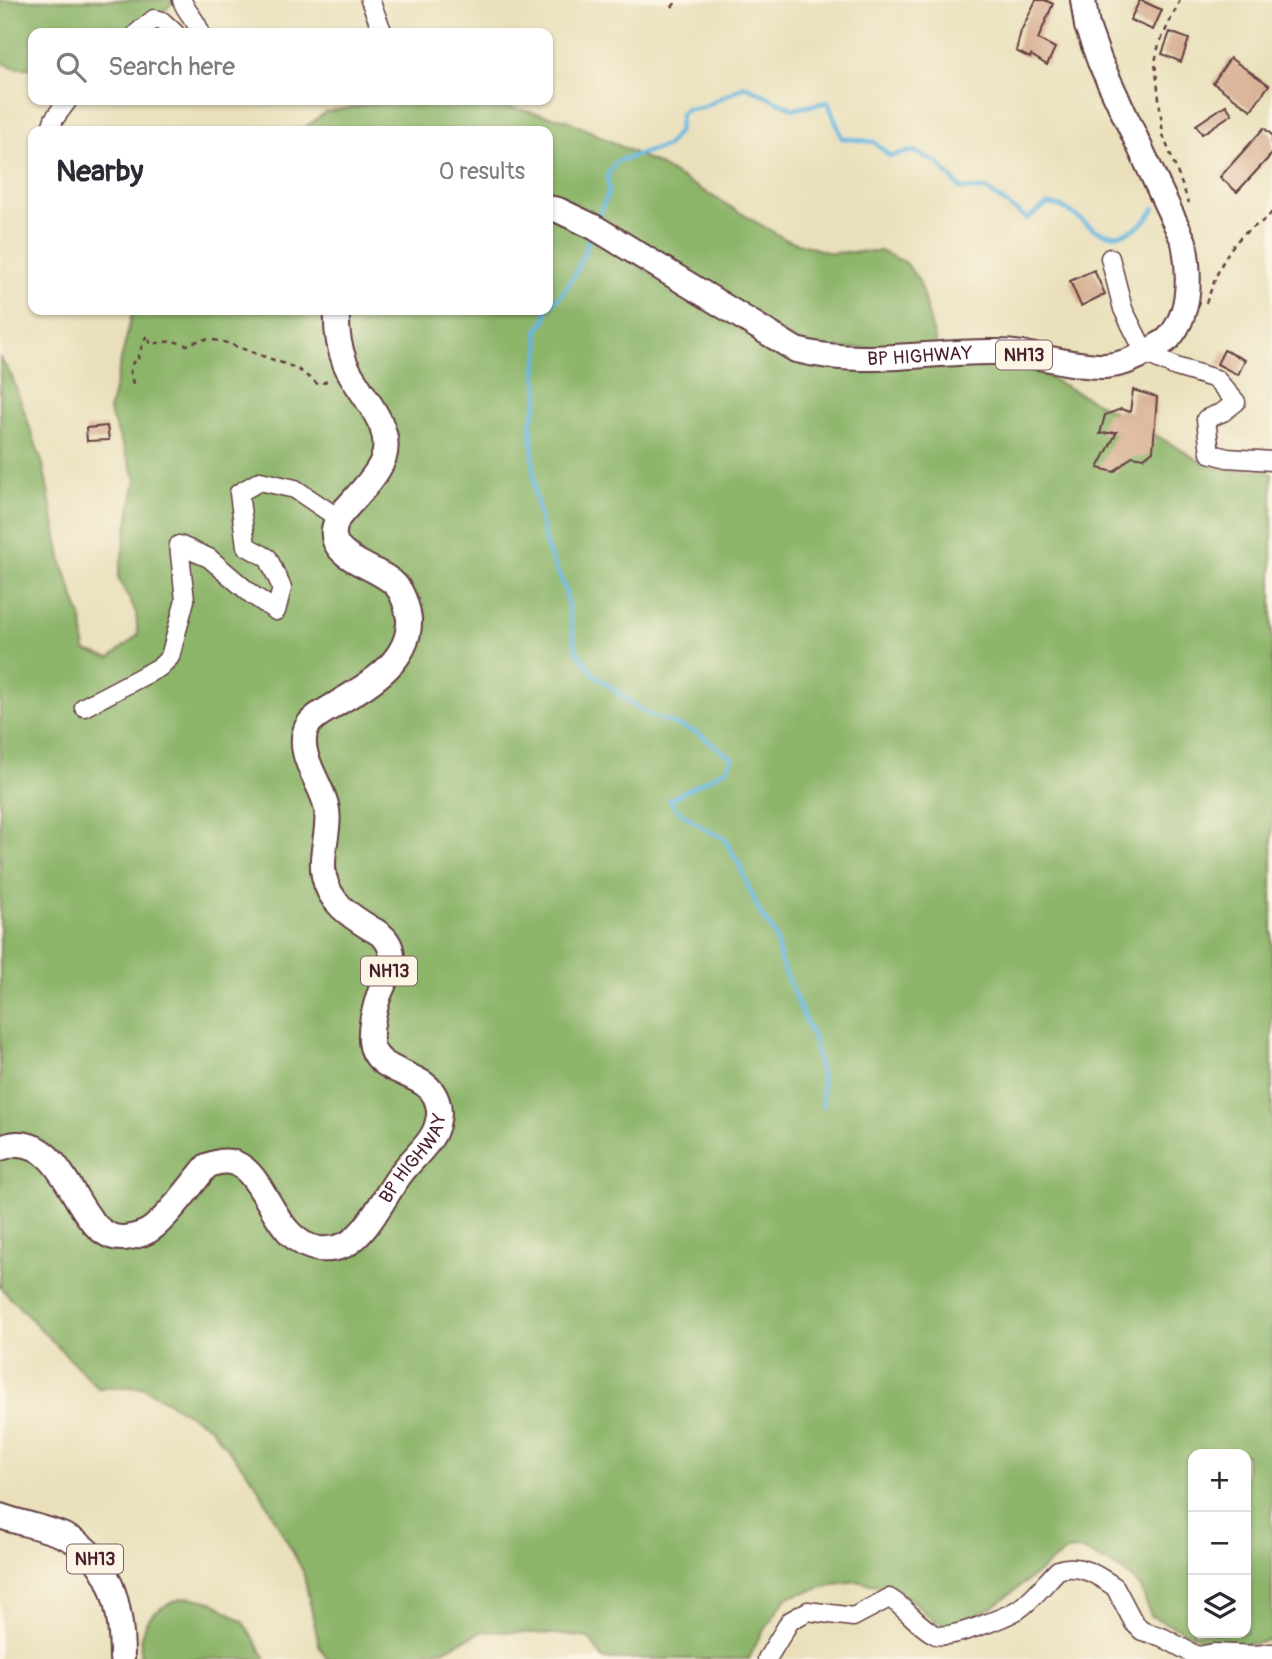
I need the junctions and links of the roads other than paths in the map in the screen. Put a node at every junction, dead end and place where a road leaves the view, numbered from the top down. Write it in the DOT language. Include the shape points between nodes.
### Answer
graph roads {
  1 [pos="182,0"];
  2 [pos="370,0"];
  3 [pos="1083,0"];
  4 [pos="143,28"];
  5 [pos="170,28"];
  6 [pos="199,28"];
  7 [pos="381,28"];
  8 [pos="64,105"];
  9 [pos="52,126"];
  10 [pos="553,209"];
  11 [pos="1110,258"];
  12 [pos="337,315"];
  13 [pos="1145,353"];
  14 [pos="1272,461"];
  15 [pos="338,518"];
  16 [pos="84,706"];
  17 [pos="0,1148"];
  18 [pos="0,1516"];
  19 [pos="1272,1653"];
  20 [pos="122,1659"];
  21 [pos="767,1659"];
  1 -- 6 [label="street"];
  2 -- 7 [label="street"];
  3 -- 13 [label="highway, BP HIGHWAY / NH13" via="1100,62 1184,242 1187,258 1187,299 1180,320 1167,339"];
  4 -- 5 [label="street" via="154,19"];
  8 -- 9 [label="street"];
  10 -- 13 [label="highway, BP HIGHWAY / NH13" via="594,227 796,350 826,358 1000,352 1104,366"];
  11 -- 13 [label="street" via="1123,309"];
  12 -- 15 [label="highway" via="336,332 345,365 380,422 385,451 378,469"];
  13 -- 14 [label="street" via="1216,379 1236,402 1206,419 1210,453"];
  15 -- 16 [label="street" via="295,489 260,481 239,494 246,546 268,558 282,588 276,611 209,558 180,545 185,600 170,657 160,667"];
  15 -- 17 [label="highway, BP HIGHWAY / NH13" via="334,538 340,550 400,589 409,620 407,637 382,674 313,719 304,737 327,807 323,874 341,908 383,936 391,949 390,968 371,1025 371,1045 385,1063 433,1091 439,1113 432,1136 363,1230 347,1244 330,1250 307,1247 287,1233 249,1171 230,1161 207,1166 153,1228 115,1239 101,1231 44,1154 16,1144"];
  18 -- 20 [label="highway, NH13" via="64,1536 95,1558 118,1606"];
  19 -- 21 [label="street" via="1197,1656 1142,1631 1111,1584 1084,1569 1065,1567 1018,1609 958,1634 938,1636 889,1598 853,1618 808,1611 790,1621"];
}
